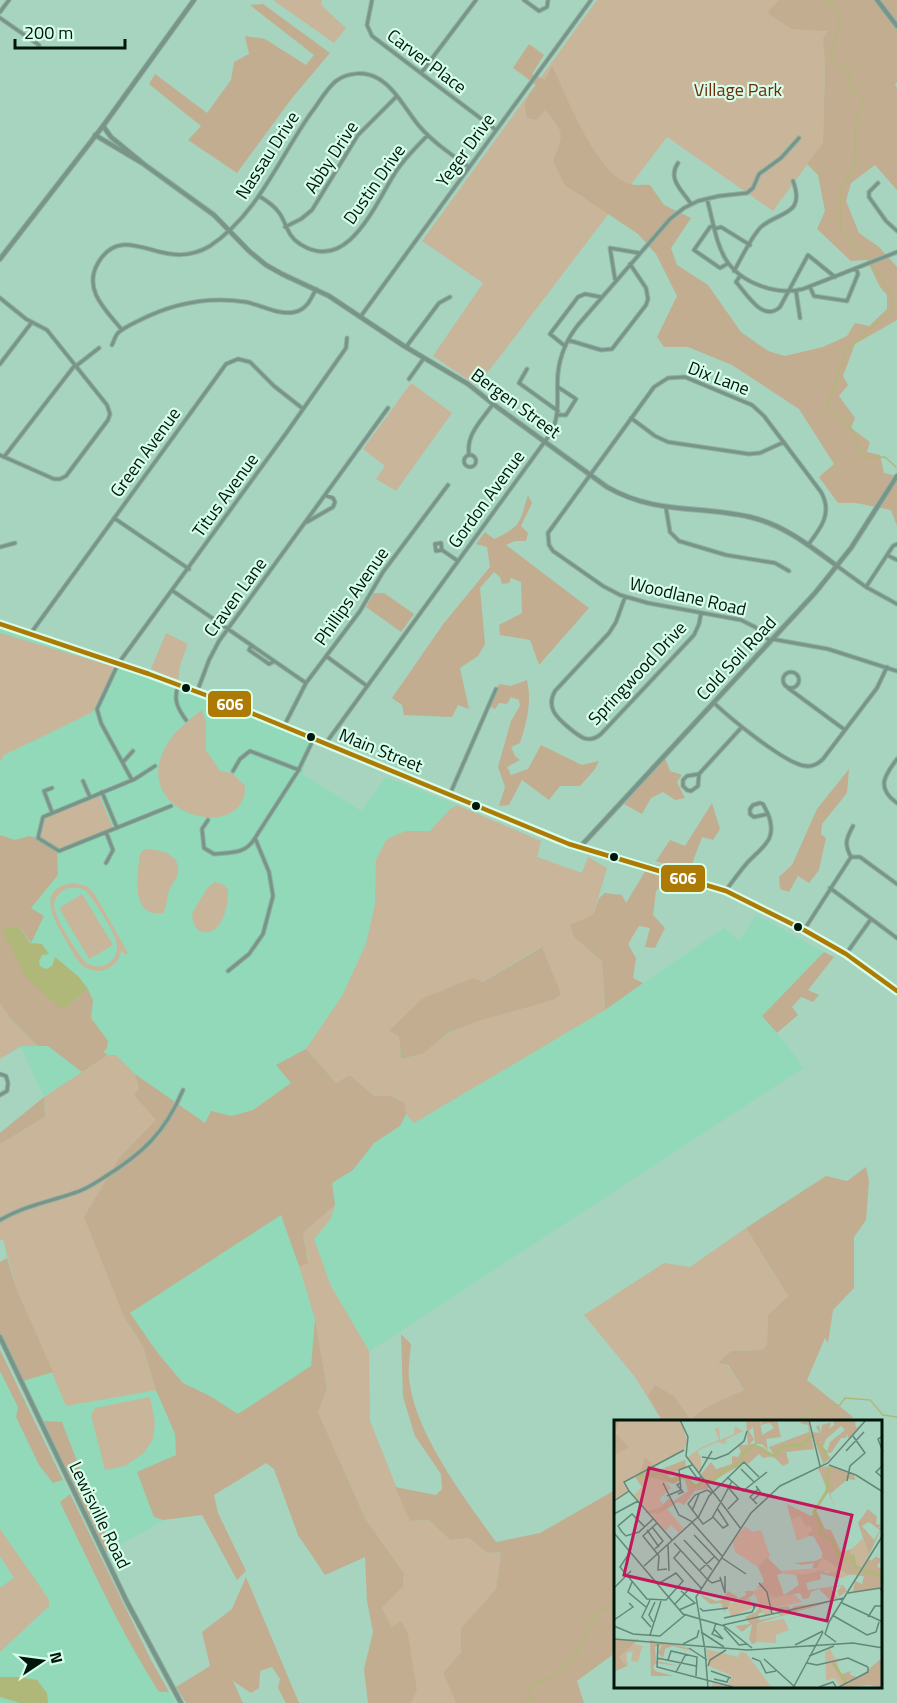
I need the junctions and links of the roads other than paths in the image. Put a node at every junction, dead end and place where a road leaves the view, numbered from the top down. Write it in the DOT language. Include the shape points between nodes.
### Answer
graph roads {
  1 [pos="9,0"];
  2 [pos="372,0"];
  3 [pos="476,0"];
  4 [pos="524,0"];
  5 [pos="548,0"];
  6 [pos="591,0"];
  7 [pos="877,0"];
  8 [pos="192,1"];
  9 [pos="0,12"];
  10 [pos="0,18"];
  11 [pos="897,26"];
  12 [pos="39,45"];
  13 [pos="420,73"];
  14 [pos="396,97"];
  15 [pos="103,126"];
  16 [pos="99,130"];
  17 [pos="496,130"];
  18 [pos="95,135"];
  19 [pos="428,135"];
  20 [pos="111,137"];
  21 [pos="799,138"];
  22 [pos="678,163"];
  23 [pos="145,165"];
  24 [pos="469,167"];
  25 [pos="794,181"];
  26 [pos="878,183"];
  27 [pos="259,196"];
  28 [pos="706,198"];
  29 [pos="691,204"];
  30 [pos="285,227"];
  31 [pos="715,227"];
  32 [pos="229,230"];
  33 [pos="897,231"];
  34 [pos="750,245"];
  35 [pos="897,252"];
  36 [pos="639,253"];
  37 [pos="0,259"];
  38 [pos="630,264"];
  39 [pos="728,264"];
  40 [pos="856,268"];
  41 [pos="734,271"];
  42 [pos="740,276"];
  43 [pos="835,277"];
  44 [pos="616,281"];
  45 [pos="810,287"];
  46 [pos="316,289"];
  47 [pos="786,291"];
  48 [pos="796,291"];
  49 [pos="450,297"];
  50 [pos="602,297"];
  51 [pos="0,298"];
  52 [pos="360,316"];
  53 [pos="800,318"];
  54 [pos="32,322"];
  55 [pos="122,330"];
  56 [pos="347,339"];
  57 [pos="568,340"];
  58 [pos="112,345"];
  59 [pos="565,346"];
  60 [pos="406,347"];
  61 [pos="99,348"];
  62 [pos="424,358"];
  63 [pos="0,364"];
  64 [pos="76,366"];
  65 [pos="527,369"];
  66 [pos="409,379"];
  67 [pos="558,387"];
  68 [pos="493,404"];
  69 [pos="388,408"];
  70 [pos="303,409"];
  71 [pos="558,413"];
  72 [pos="631,418"];
  73 [pos="545,442"];
  74 [pos="784,442"];
  75 [pos="469,454"];
  76 [pos="2,456"];
  77 [pos="590,474"];
  78 [pos="897,476"];
  79 [pos="447,484"];
  80 [pos="324,497"];
  81 [pos="666,508"];
  82 [pos="114,518"];
  83 [pos="305,523"];
  84 [pos="15,543"];
  85 [pos="897,544"];
  86 [pos="808,545"];
  87 [pos="0,547"];
  88 [pos="442,550"];
  89 [pos="886,555"];
  90 [pos="897,560"];
  91 [pos="458,561"];
  92 [pos="837,566"];
  93 [pos="189,569"];
  94 [pos="789,571"];
  95 [pos="866,587"];
  96 [pos="173,591"];
  97 [pos="625,597"];
  98 [pos="897,604"];
  99 [pos="702,612"];
  100 [pos="0,624"];
  101 [pos="228,630"];
  102 [pos="30,634"];
  103 [pos="771,640"];
  104 [pos="326,656"];
  105 [pos="118,664"];
  106 [pos="887,667"];
  107 [pos="897,671"];
  108 [pos="306,683"];
  109 [pos="179,686"];
  110 [pos="367,686"];
  111 [pos="788,688"];
  112 [pos="496,689"];
  113 [pos="197,692"];
  114 [pos="713,702"];
  115 [pos="186,720"];
  116 [pos="283,726"];
  117 [pos="741,728"];
  118 [pos="845,730"];
  119 [pos="314,738"];
  120 [pos="326,743"];
  121 [pos="133,751"];
  122 [pos="897,759"];
  123 [pos="123,762"];
  124 [pos="155,766"];
  125 [pos="299,770"];
  126 [pos="233,771"];
  127 [pos="699,774"];
  128 [pos="132,780"];
  129 [pos="83,781"];
  130 [pos="52,788"];
  131 [pos="102,792"];
  132 [pos="450,794"];
  133 [pos="90,797"];
  134 [pos="897,803"];
  135 [pos="171,806"];
  136 [pos="52,813"];
  137 [pos="768,814"];
  138 [pos="207,820"];
  139 [pos="852,826"];
  140 [pos="117,828"];
  141 [pos="106,832"];
  142 [pos="255,838"];
  143 [pos="580,847"];
  144 [pos="850,857"];
  145 [pos="106,863"];
  146 [pos="897,884"];
  147 [pos="830,888"];
  148 [pos="726,891"];
  149 [pos="871,919"];
  150 [pos="804,930"];
  151 [pos="896,938"];
  152 [pos="846,954"];
  153 [pos="228,970"];
  154 [pos="897,991"];
  155 [pos="0,1074"];
  156 [pos="183,1090"];
  157 [pos="0,1095"];
  158 [pos="0,1220"];
  159 [pos="0,1337"];
  160 [pos="181,1703"];
  1 -- 9 [label="street"];
  2 -- 13 [label="street, Carver Place" via="369,33"];
  3 -- 13 [label="street"];
  4 -- 5 [label="street" via="539,11 547,7"];
  6 -- 17 [label="street, Yeger Drive"];
  7 -- 11 [label="street"];
  8 -- 15 [label="street"];
  10 -- 12 [label="street"];
  13 -- 17 [label="street, Carver Place"];
  14 -- 19 [label="street, Nassau Drive"];
  14 -- 27 [label="street, Nassau Drive" via="373,76 355,74 338,80 303,125"];
  14 -- 30 [label="street, Abby Drive" via="358,135 312,210"];
  15 -- 16 [label="street"];
  15 -- 20 [label="street, Bergen Street"];
  16 -- 18 [label="street"];
  16 -- 20 [label="street, Bergen Street"];
  17 -- 24 [label="street, Yeger Drive"];
  18 -- 23 [label="street, Bergen Street"];
  18 -- 37 [label="street"];
  19 -- 24 [label="street, Nassau Drive"];
  19 -- 30 [label="street, Dustin Drive" via="402,164 360,231 345,244 326,250 308,248 294,240"];
  20 -- 23 [label="street, Bergen Street"];
  21 -- 28 [label="street, Gordon Avenue" via="781,159 759,174 747,194"];
  22 -- 29 [label="street" via="673,176"];
  23 -- 32 [label="street, Bergen Street"];
  24 -- 52 [label="street, Yeger Drive"];
  25 -- 34 [label="street" via="794,207 762,226"];
  26 -- 33 [label="street" via="869,196"];
  27 -- 30 [label="street, Dustin Drive" via="275,208"];
  27 -- 32 [label="street, Nassau Drive"];
  28 -- 29 [label="street, Gordon Avenue"];
  28 -- 31 [label="street"];
  29 -- 36 [label="street, Gordon Avenue" via="670,219"];
  31 -- 34 [label="street" via="722,227"];
  31 -- 39 [label="street"];
  31 -- 39 [label="street" via="710,227 694,250 720,268"];
  32 -- 46 [label="street, Bergen Street" via="266,265"];
  32 -- 55 [label="street, Nassau Drive" via="212,245 192,253 170,254 132,244 115,247 105,254 94,273 94,290"];
  34 -- 41 [label="street"];
  35 -- 40 [label="street"];
  36 -- 38 [label="street, Gordon Avenue"];
  36 -- 44 [label="street" via="610,248"];
  38 -- 44 [label="street, Gordon Avenue"];
  38 -- 57 [label="street" via="646,288 648,299 615,347 605,351"];
  39 -- 41 [label="street"];
  40 -- 43 [label="street"];
  40 -- 45 [label="street" via="858,274 847,301 814,296"];
  41 -- 42 [label="street"];
  42 -- 47 [label="street"];
  42 -- 47 [label="street" via="736,282 764,312 777,310"];
  43 -- 45 [label="street"];
  43 -- 47 [label="street" via="808,255"];
  44 -- 50 [label="street, Gordon Avenue"];
  45 -- 48 [label="street"];
  46 -- 52 [label="street, Bergen Street"];
  46 -- 55 [label="street" via="305,307 292,313 238,301 204,301 161,311"];
  47 -- 48 [label="street"];
  48 -- 53 [label="street"];
  49 -- 60 [label="street" via="439,303"];
  50 -- 57 [label="street, Gordon Avenue"];
  50 -- 59 [label="street" via="581,296 556,326 550,334"];
  51 -- 54 [label="street"];
  52 -- 60 [label="street, Bergen Street"];
  54 -- 63 [label="street"];
  54 -- 64 [label="street" via="47,330"];
  55 -- 58 [label="street"];
  56 -- 70 [label="street, Titus Avenue" via="346,348"];
  57 -- 59 [label="street, Gordon Avenue"];
  59 -- 67 [label="street, Gordon Avenue"];
  60 -- 62 [label="street, Bergen Street"];
  61 -- 64 [label="street"];
  62 -- 66 [label="street"];
  62 -- 68 [label="street, Bergen Street"];
  64 -- 76 [label="street"];
  64 -- 76 [label="street" via="110,414 66,476 54,479"];
  65 -- 71 [label="street" via="519,383"];
  67 -- 71 [label="street, Gordon Avenue"];
  67 -- 71 [label="street" via="576,399 566,415"];
  68 -- 73 [label="street, Bergen Street"];
  68 -- 75 [label="street" via="470,437"];
  69 -- 80 [label="street, Craven Lane"];
  70 -- 82 [label="street, Green Avenue" via="250,362 230,361"];
  70 -- 93 [label="street, Titus Avenue"];
  71 -- 73 [label="street, Gordon Avenue"];
  72 -- 74 [label="street" via="655,436 674,443 749,454"];
  72 -- 74 [label="street, Dix Lane" via="658,383 685,377 752,405"];
  72 -- 77 [label="street, Dix Lane"];
  73 -- 77 [label="street, Bergen Street"];
  73 -- 91 [label="street, Gordon Avenue"];
  74 -- 86 [label="street, Dix Lane" via="825,501 825,521"];
  75 -- 75 [label="street" via="476,461 471,467 464,462"];
  77 -- 81 [label="street, Bergen Street" via="628,498"];
  77 -- 97 [label="street, Woodlane Road" via="550,530 548,541 553,551"];
  78 -- 92 [label="street, Cold Soil Road"];
  79 -- 104 [label="street, Phillips Avenue"];
  80 -- 83 [label="street, Craven Lane"];
  80 -- 83 [label="street, Craven Lane" via="333,498 333,507"];
  81 -- 86 [label="street, Bergen Street" via="749,517 782,528"];
  81 -- 94 [label="street" via="670,531 678,541 726,555 775,563"];
  82 -- 93 [label="street"];
  82 -- 102 [label="street, Green Avenue"];
  83 -- 101 [label="street, Craven Lane"];
  84 -- 87 [label="street"];
  85 -- 89 [label="street"];
  86 -- 92 [label="street, Bergen Street"];
  88 -- 91 [label="street"];
  89 -- 90 [label="street"];
  89 -- 95 [label="street"];
  91 -- 110 [label="street, Gordon Avenue"];
  92 -- 95 [label="street, Bergen Street"];
  92 -- 103 [label="street, Cold Soil Road"];
  93 -- 96 [label="street, Titus Avenue"];
  95 -- 98 [label="street, Bergen Street"];
  96 -- 101 [label="street"];
  96 -- 105 [label="street, Titus Avenue"];
  97 -- 99 [label="street, Woodlane Road"];
  97 -- 99 [label="street, Springwood Drive" via="609,633 551,699 555,716 583,739 591,740 601,734 694,635"];
  99 -- 103 [label="street, Woodlane Road" via="741,620"];
  100 -- 102 [label="highway, Main Street"];
  101 -- 108 [label="street"];
  101 -- 113 [label="street, Craven Lane" via="209,660"];
  102 -- 105 [label="highway, Main Street"];
  103 -- 106 [label="street, Woodlane Road" via="828,649"];
  103 -- 114 [label="street, Cold Soil Road"];
  104 -- 108 [label="street, Phillips Avenue"];
  104 -- 110 [label="street"];
  105 -- 109 [label="highway, Main Street"];
  105 -- 123 [label="street, Titus Avenue" via="97,710"];
  106 -- 107 [label="street, Woodlane Road"];
  106 -- 118 [label="street" via="877,688"];
  108 -- 116 [label="street, Phillips Avenue"];
  109 -- 113 [label="highway, Main Street"];
  109 -- 115 [label="street" via="178,708"];
  110 -- 120 [label="street, Gordon Avenue"];
  111 -- 111 [label="street" via="799,681 793,672 784,677"];
  111 -- 118 [label="street"];
  112 -- 132 [label="street"];
  113 -- 116 [label="highway, Main Street"];
  114 -- 117 [label="street"];
  114 -- 143 [label="street, Cold Soil Road"];
  116 -- 119 [label="highway, Main Street"];
  117 -- 118 [label="street" via="807,766 823,759"];
  117 -- 127 [label="street"];
  119 -- 120 [label="highway, Main Street"];
  119 -- 125 [label="street"];
  120 -- 132 [label="highway, Main Street"];
  121 -- 123 [label="street"];
  122 -- 134 [label="street" via="884,782 887,794"];
  123 -- 128 [label="street"];
  124 -- 128 [label="street"];
  125 -- 126 [label="street" via="250,751"];
  125 -- 142 [label="street"];
  127 -- 127 [label="street" via="687,776 683,786 691,791 698,786"];
  128 -- 131 [label="street"];
  129 -- 133 [label="street"];
  130 -- 136 [label="street" via="44,791"];
  131 -- 133 [label="street"];
  131 -- 140 [label="street"];
  132 -- 143 [label="highway, Main Street"];
  133 -- 136 [label="street"];
  135 -- 140 [label="street"];
  136 -- 141 [label="street" via="43,817 38,838 59,851"];
  137 -- 137 [label="street" via="754,817 750,809 762,803"];
  137 -- 148 [label="street" via="772,827 769,840"];
  138 -- 142 [label="street" via="202,829 204,848 214,854 244,850"];
  139 -- 144 [label="street" via="845,845"];
  140 -- 141 [label="street"];
  141 -- 145 [label="street" via="113,849"];
  142 -- 153 [label="street" via="269,872 273,896 262,935 249,954"];
  143 -- 148 [label="highway, Main Street"];
  144 -- 146 [label="street" via="860,857"];
  144 -- 147 [label="street"];
  147 -- 149 [label="street"];
  147 -- 150 [label="street"];
  148 -- 150 [label="highway, Main Street"];
  149 -- 151 [label="street"];
  149 -- 152 [label="street"];
  150 -- 152 [label="highway, Main Street"];
  152 -- 154 [label="highway, Main Street"];
  155 -- 157 [label="street" via="6,1076 8,1083 7,1091"];
  156 -- 158 [label="street" via="176,1108 148,1145 119,1168 76,1193 25,1207"];
  159 -- 160 [label="street, Lewisville Road" via="127,1602"];
}
